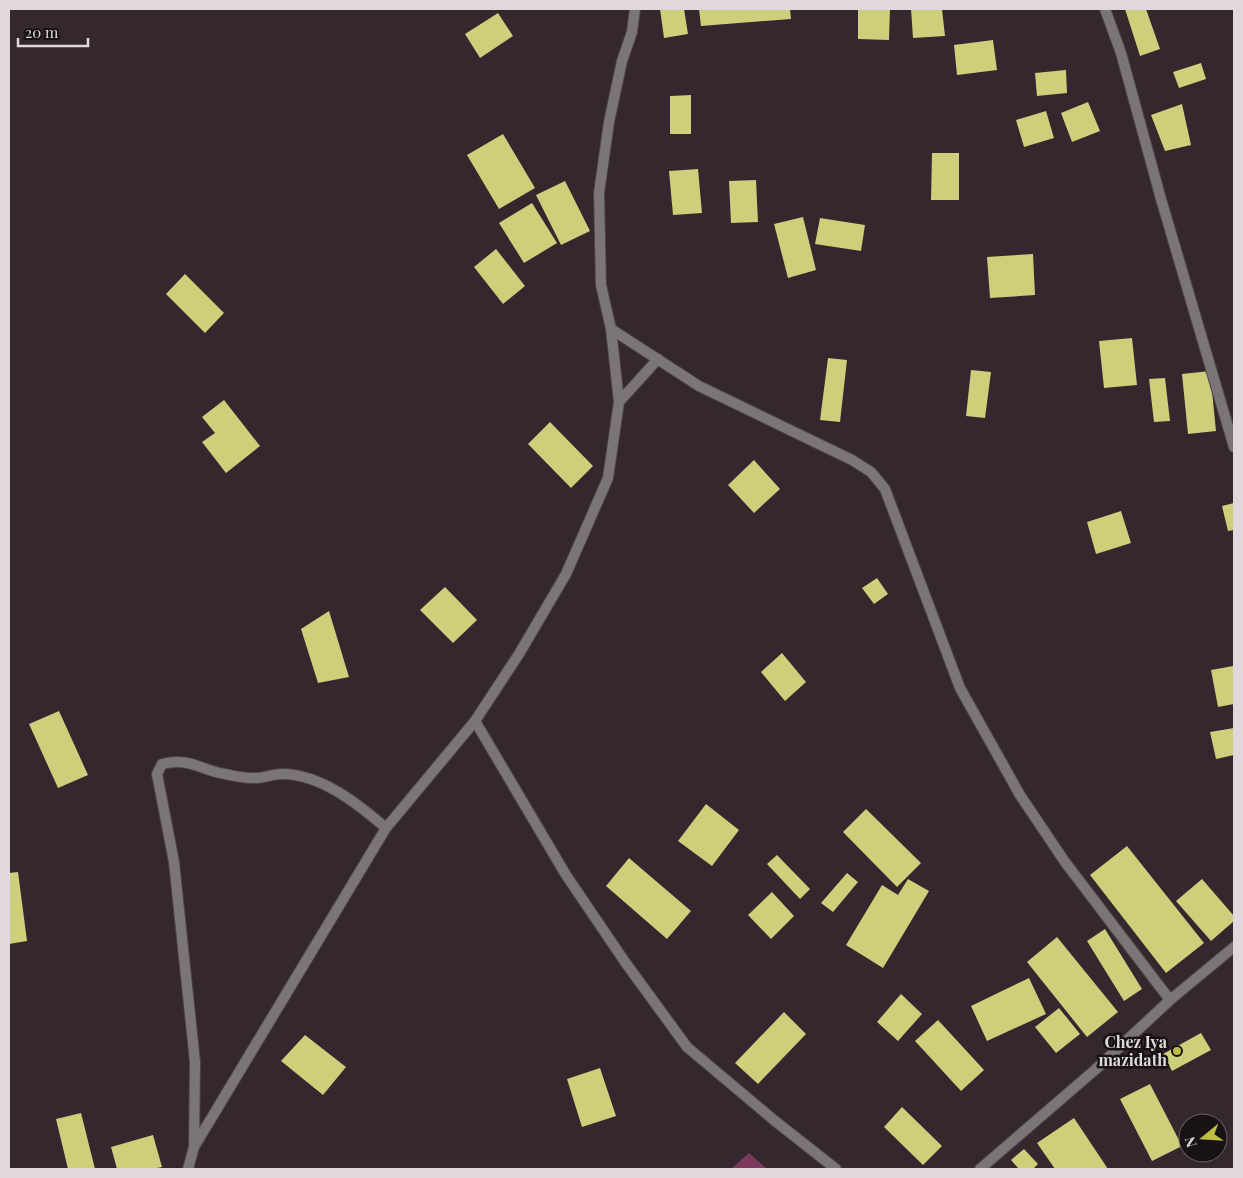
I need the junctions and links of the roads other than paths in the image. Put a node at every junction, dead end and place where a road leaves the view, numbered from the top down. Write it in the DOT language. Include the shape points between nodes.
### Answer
graph roads {
  1 [pos="635,9"];
  2 [pos="1105,9"];
  3 [pos="611,329"];
  4 [pos="658,359"];
  5 [pos="619,402"];
  6 [pos="1234,447"];
  7 [pos="475,721"];
  8 [pos="386,828"];
  9 [pos="1234,947"];
  10 [pos="1170,1000"];
  11 [pos="194,1148"];
  12 [pos="188,1169"];
  13 [pos="836,1169"];
  14 [pos="980,1169"];
  1 -- 3 [label="street" via="609,122 599,193 602,285"];
  2 -- 6 [label="street" via="1121,54"];
  3 -- 4 [label="street"];
  3 -- 5 [label="street"];
  4 -- 5 [label="street"];
  4 -- 10 [label="street" via="699,386 852,460 871,472 885,489 960,688 1020,795 1064,862"];
  5 -- 7 [label="street" via="608,478 566,574"];
  7 -- 8 [label="street"];
  7 -- 13 [label="street" via="566,875 687,1047"];
  8 -- 11 [label="street"];
  8 -- 11 [label="street" via="359,804 306,776 282,774 253,779 222,774 187,762 162,764 157,774 174,862 195,1062"];
  9 -- 10 [label="street"];
  10 -- 14 [label="street"];
  11 -- 12 [label="street"];
}
